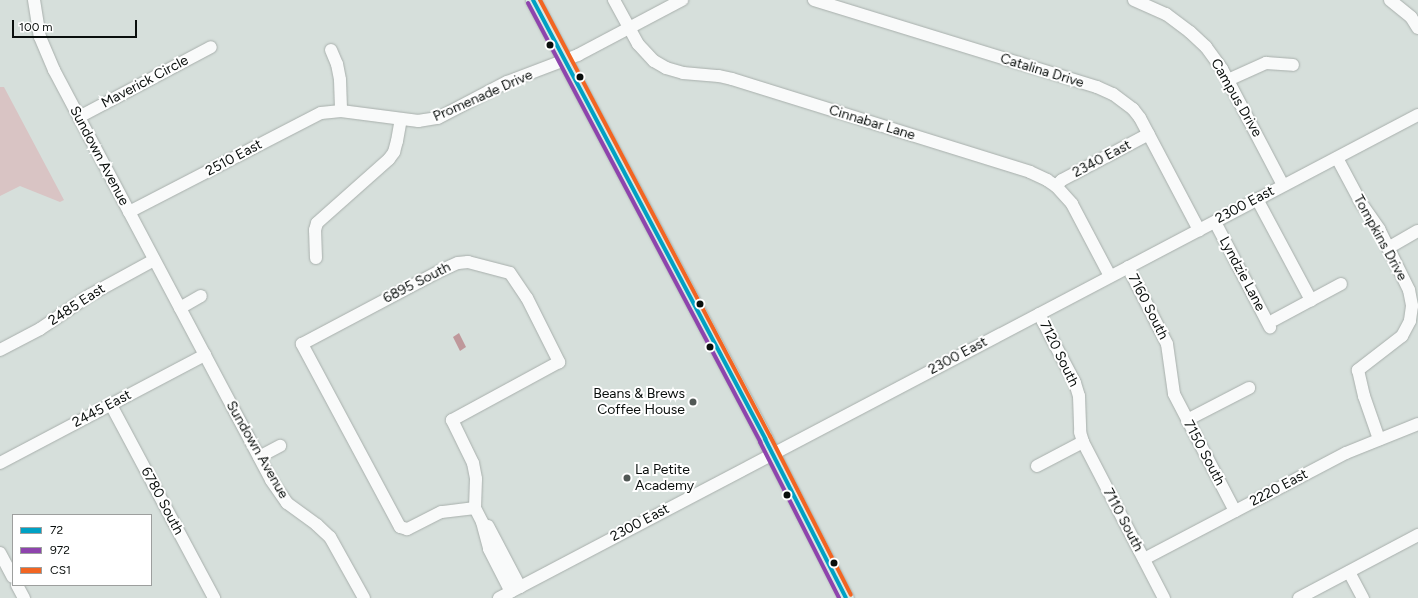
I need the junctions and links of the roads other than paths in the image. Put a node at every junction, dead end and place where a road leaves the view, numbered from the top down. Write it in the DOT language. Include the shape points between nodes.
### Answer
graph roads {
  1 [pos="34,0"];
  2 [pos="533,0"];
  3 [pos="614,0"];
  4 [pos="682,0"];
  5 [pos="814,0"];
  6 [pos="1134,0"];
  7 [pos="1390,0"];
  8 [pos="629,28"];
  9 [pos="1418,28"];
  10 [pos="211,47"];
  11 [pos="331,50"];
  12 [pos="564,61"];
  13 [pos="1293,65"];
  14 [pos="1228,80"];
  15 [pos="341,111"];
  16 [pos="1418,115"];
  17 [pos="79,117"];
  18 [pos="401,119"];
  19 [pos="1149,134"];
  20 [pos="1337,158"];
  21 [pos="1283,185"];
  22 [pos="1056,186"];
  23 [pos="1257,199"];
  24 [pos="129,212"];
  25 [pos="1215,222"];
  26 [pos="1199,230"];
  27 [pos="1418,231"];
  28 [pos="1388,248"];
  29 [pos="316,258"];
  30 [pos="154,260"];
  31 [pos="1128,267"];
  32 [pos="1110,276"];
  33 [pos="1341,284"];
  34 [pos="201,296"];
  35 [pos="1311,300"];
  36 [pos="180,308"];
  37 [pos="1039,314"];
  38 [pos="0,350"];
  39 [pos="205,355"];
  40 [pos="1249,388"];
  41 [pos="1174,394"];
  42 [pos="111,405"];
  43 [pos="1187,420"];
  44 [pos="1418,424"];
  45 [pos="1379,439"];
  46 [pos="1083,442"];
  47 [pos="280,446"];
  48 [pos="772,453"];
  49 [pos="259,457"];
  50 [pos="0,463"];
  51 [pos="1037,466"];
  52 [pos="475,508"];
  53 [pos="1235,511"];
  54 [pos="1418,535"];
  55 [pos="0,552"];
  56 [pos="1144,559"];
  57 [pos="1349,572"];
  58 [pos="12,574"];
  59 [pos="516,589"];
  60 [pos="214,598"];
  61 [pos="364,598"];
  62 [pos="499,598"];
  63 [pos="846,598"];
  64 [pos="1164,598"];
  65 [pos="1299,598"];
  66 [pos="1363,598"];
  1 -- 17 [label="street, Sundown Avenue" via="36,21 46,54"];
  2 -- 12 [label="main road"];
  3 -- 8 [label="street, Cinnabar Lane"];
  4 -- 8 [label="street, Promenade Drive"];
  5 -- 19 [label="street, Catalina Drive" via="1097,87 1113,94 1133,110"];
  6 -- 14 [label="street, Campus Drive" via="1166,14 1190,32 1214,57"];
  7 -- 9 [label="street" via="1411,18"];
  8 -- 12 [label="street, Promenade Drive"];
  8 -- 22 [label="street, Cinnabar Lane" via="645,52 666,68 683,73 732,79 1030,172"];
  10 -- 17 [label="street, Maverick Circle"];
  11 -- 15 [label="street" via="340,80"];
  12 -- 18 [label="street, Promenade Drive" via="508,82 438,118 418,121"];
  12 -- 48 [label="main road"];
  13 -- 14 [label="street" via="1266,63"];
  14 -- 21 [label="street, Campus Drive"];
  15 -- 18 [label="street, Promenade Drive"];
  15 -- 24 [label="street, 2510 East" via="331,111 310,118"];
  16 -- 20 [label="street, 2300 East"];
  17 -- 24 [label="street, Sundown Avenue"];
  18 -- 29 [label="street" via="394,152 389,159 317,223"];
  19 -- 22 [label="street, 2340 East" via="1062,180"];
  19 -- 26 [label="street, Catalina Drive"];
  20 -- 21 [label="street, 2300 East"];
  20 -- 28 [label="street, Tompkins Drive"];
  21 -- 23 [label="street, 2300 East"];
  22 -- 32 [label="street, Cinnabar Lane" via="1075,209"];
  23 -- 25 [label="street, 2300 East"];
  23 -- 35 [label="street"];
  24 -- 30 [label="street, Sundown Avenue"];
  25 -- 26 [label="street, 2300 East"];
  25 -- 35 [label="street, Lyndzie Lane" via="1272,323"];
  26 -- 31 [label="street, 2300 East"];
  27 -- 28 [label="street"];
  28 -- 45 [label="street, Tompkins Drive" via="1409,290 1412,306 1410,321 1402,336 1358,370"];
  30 -- 36 [label="street, Sundown Avenue"];
  30 -- 38 [label="street, 2485 East" via="90,295 40,329"];
  31 -- 32 [label="street, 2300 East"];
  31 -- 41 [label="street, 7160 South" via="1167,344"];
  32 -- 37 [label="street, 2300 East"];
  33 -- 35 [label="street"];
  34 -- 36 [label="street"];
  36 -- 39 [label="street, Sundown Avenue"];
  37 -- 46 [label="street, 7120 South" via="1077,389"];
  37 -- 48 [label="street, 2300 East"];
  39 -- 42 [label="street, 2445 East"];
  39 -- 49 [label="street, Sundown Avenue"];
  40 -- 43 [label="street"];
  41 -- 43 [label="street, 7150 South"];
  42 -- 50 [label="street, 2445 East"];
  42 -- 60 [label="street, 6780 South"];
  43 -- 53 [label="street, 7150 South"];
  44 -- 45 [label="street, 2220 East"];
  45 -- 53 [label="street, 2220 East" via="1346,453"];
  46 -- 51 [label="street"];
  46 -- 56 [label="street, 7110 South"];
  47 -- 49 [label="street"];
  48 -- 59 [label="street, 2300 East"];
  48 -- 63 [label="main road"];
  49 -- 61 [label="street, Sundown Avenue" via="287,503 330,537"];
  52 -- 52 [label="street, 6895 South" via="476,479 473,463 452,420 559,362 527,298 510,273 468,262 442,270 302,344 400,527 407,529 441,512"];
  52 -- 59 [label="street, 6895 South" via="482,522 489,549"];
  53 -- 56 [label="street, 2220 East"];
  54 -- 57 [label="street"];
  55 -- 58 [label="street"];
  56 -- 64 [label="street, 7110 South"];
  57 -- 65 [label="street"];
  57 -- 66 [label="street"];
  59 -- 62 [label="street, 2300 East"];
}
